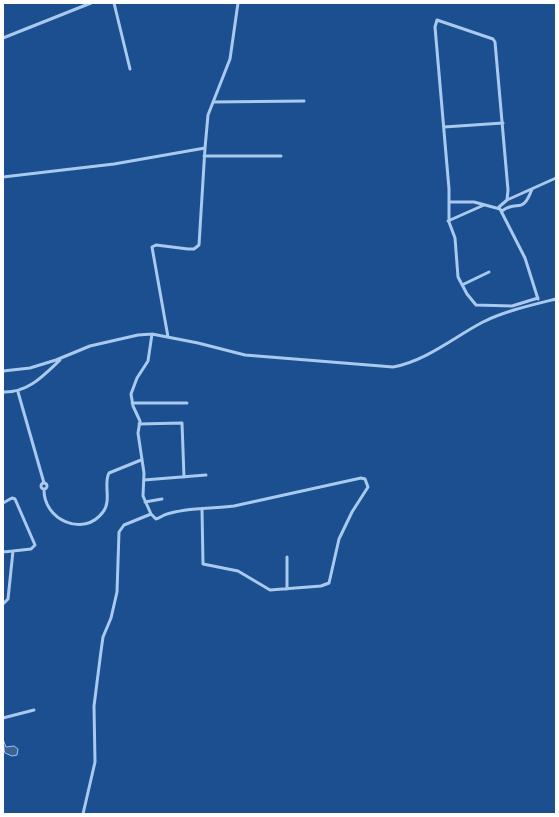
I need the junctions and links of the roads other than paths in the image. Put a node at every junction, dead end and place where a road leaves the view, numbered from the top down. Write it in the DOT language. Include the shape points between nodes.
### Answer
graph roads {
  1 [pos="91,3"];
  2 [pos="114,3"];
  3 [pos="238,3"];
  4 [pos="3,38"];
  5 [pos="130,68"];
  6 [pos="304,101"];
  7 [pos="213,102"];
  8 [pos="503,123"];
  9 [pos="444,127"];
  10 [pos="205,148"];
  11 [pos="204,156"];
  12 [pos="281,156"];
  13 [pos="3,177"];
  14 [pos="556,178"];
  15 [pos="532,189"];
  16 [pos="507,200"];
  17 [pos="450,202"];
  18 [pos="486,204"];
  19 [pos="499,207"];
  20 [pos="502,211"];
  21 [pos="448,220"];
  22 [pos="489,272"];
  23 [pos="462,285"];
  24 [pos="538,298"];
  25 [pos="556,298"];
  26 [pos="539,303"];
  27 [pos="152,334"];
  28 [pos="168,337"];
  29 [pos="63,358"];
  30 [pos="3,371"];
  31 [pos="3,392"];
  32 [pos="18,392"];
  33 [pos="187,403"];
  34 [pos="132,404"];
  35 [pos="139,424"];
  36 [pos="141,460"];
  37 [pos="206,475"];
  38 [pos="184,477"];
  39 [pos="144,480"];
  40 [pos="162,499"];
  41 [pos="145,502"];
  42 [pos="3,503"];
  43 [pos="202,509"];
  44 [pos="151,514"];
  45 [pos="13,551"];
  46 [pos="3,552"];
  47 [pos="287,558"];
  48 [pos="288,589"];
  49 [pos="3,604"];
  50 [pos="34,710"];
  51 [pos="3,718"];
  52 [pos="83,814"];
  1 -- 4 [label="street"];
  2 -- 5 [label="street"];
  3 -- 7 [label="street" via="230,59"];
  6 -- 7 [label="street"];
  7 -- 10 [label="street" via="208,115"];
  8 -- 9 [label="street"];
  8 -- 9 [label="street" via="495,41 437,20 435,26"];
  8 -- 16 [label="street"];
  9 -- 17 [label="street"];
  10 -- 11 [label="street"];
  10 -- 13 [label="street" via="114,164"];
  11 -- 12 [label="street"];
  11 -- 28 [label="street" via="198,246 191,249 159,245 152,247"];
  14 -- 15 [label="street"];
  15 -- 16 [label="street"];
  15 -- 20 [label="street" via="527,202 522,206"];
  16 -- 19 [label="street"];
  17 -- 18 [label="street"];
  17 -- 21 [label="street"];
  18 -- 19 [label="street"];
  18 -- 21 [label="street"];
  19 -- 20 [label="street"];
  20 -- 24 [label="street" via="525,258"];
  21 -- 23 [label="street" via="455,238 458,273"];
  22 -- 23 [label="street"];
  23 -- 24 [label="street" via="477,305 512,306"];
  24 -- 26 [label="street"];
  25 -- 26 [label="street"];
  26 -- 28 [label="street" via="485,321 444,346 393,367 245,356"];
  27 -- 28 [label="street"];
  27 -- 29 [label="street" via="90,346"];
  27 -- 34 [label="street" via="148,361 132,390"];
  29 -- 30 [label="street" via="26,369"];
  29 -- 32 [label="street" via="26,389"];
  31 -- 32 [label="street"];
  32 -- 36 [label="street" via="44,483 41,486 50,509 57,518 73,524 88,522 99,516 105,509 108,474"];
  33 -- 34 [label="street"];
  34 -- 35 [label="street"];
  35 -- 36 [label="street"];
  35 -- 38 [label="street" via="182,423"];
  36 -- 39 [label="street"];
  37 -- 38 [label="street"];
  38 -- 39 [label="street"];
  39 -- 41 [label="street"];
  40 -- 41 [label="street"];
  41 -- 44 [label="street"];
  42 -- 45 [label="street" via="12,498 16,499 34,543 33,549"];
  43 -- 44 [label="street" via="171,512 156,519"];
  43 -- 48 [label="street" via="203,564 238,571 266,589"];
  43 -- 48 [label="street" via="234,506 345,481 365,479 368,487 343,529 334,554 329,583"];
  44 -- 52 [label="street" via="124,525 120,532 117,592 103,637 94,712 94,762"];
  45 -- 46 [label="street"];
  45 -- 49 [label="street" via="8,598"];
  47 -- 48 [label="street"];
  50 -- 51 [label="street"];
}
